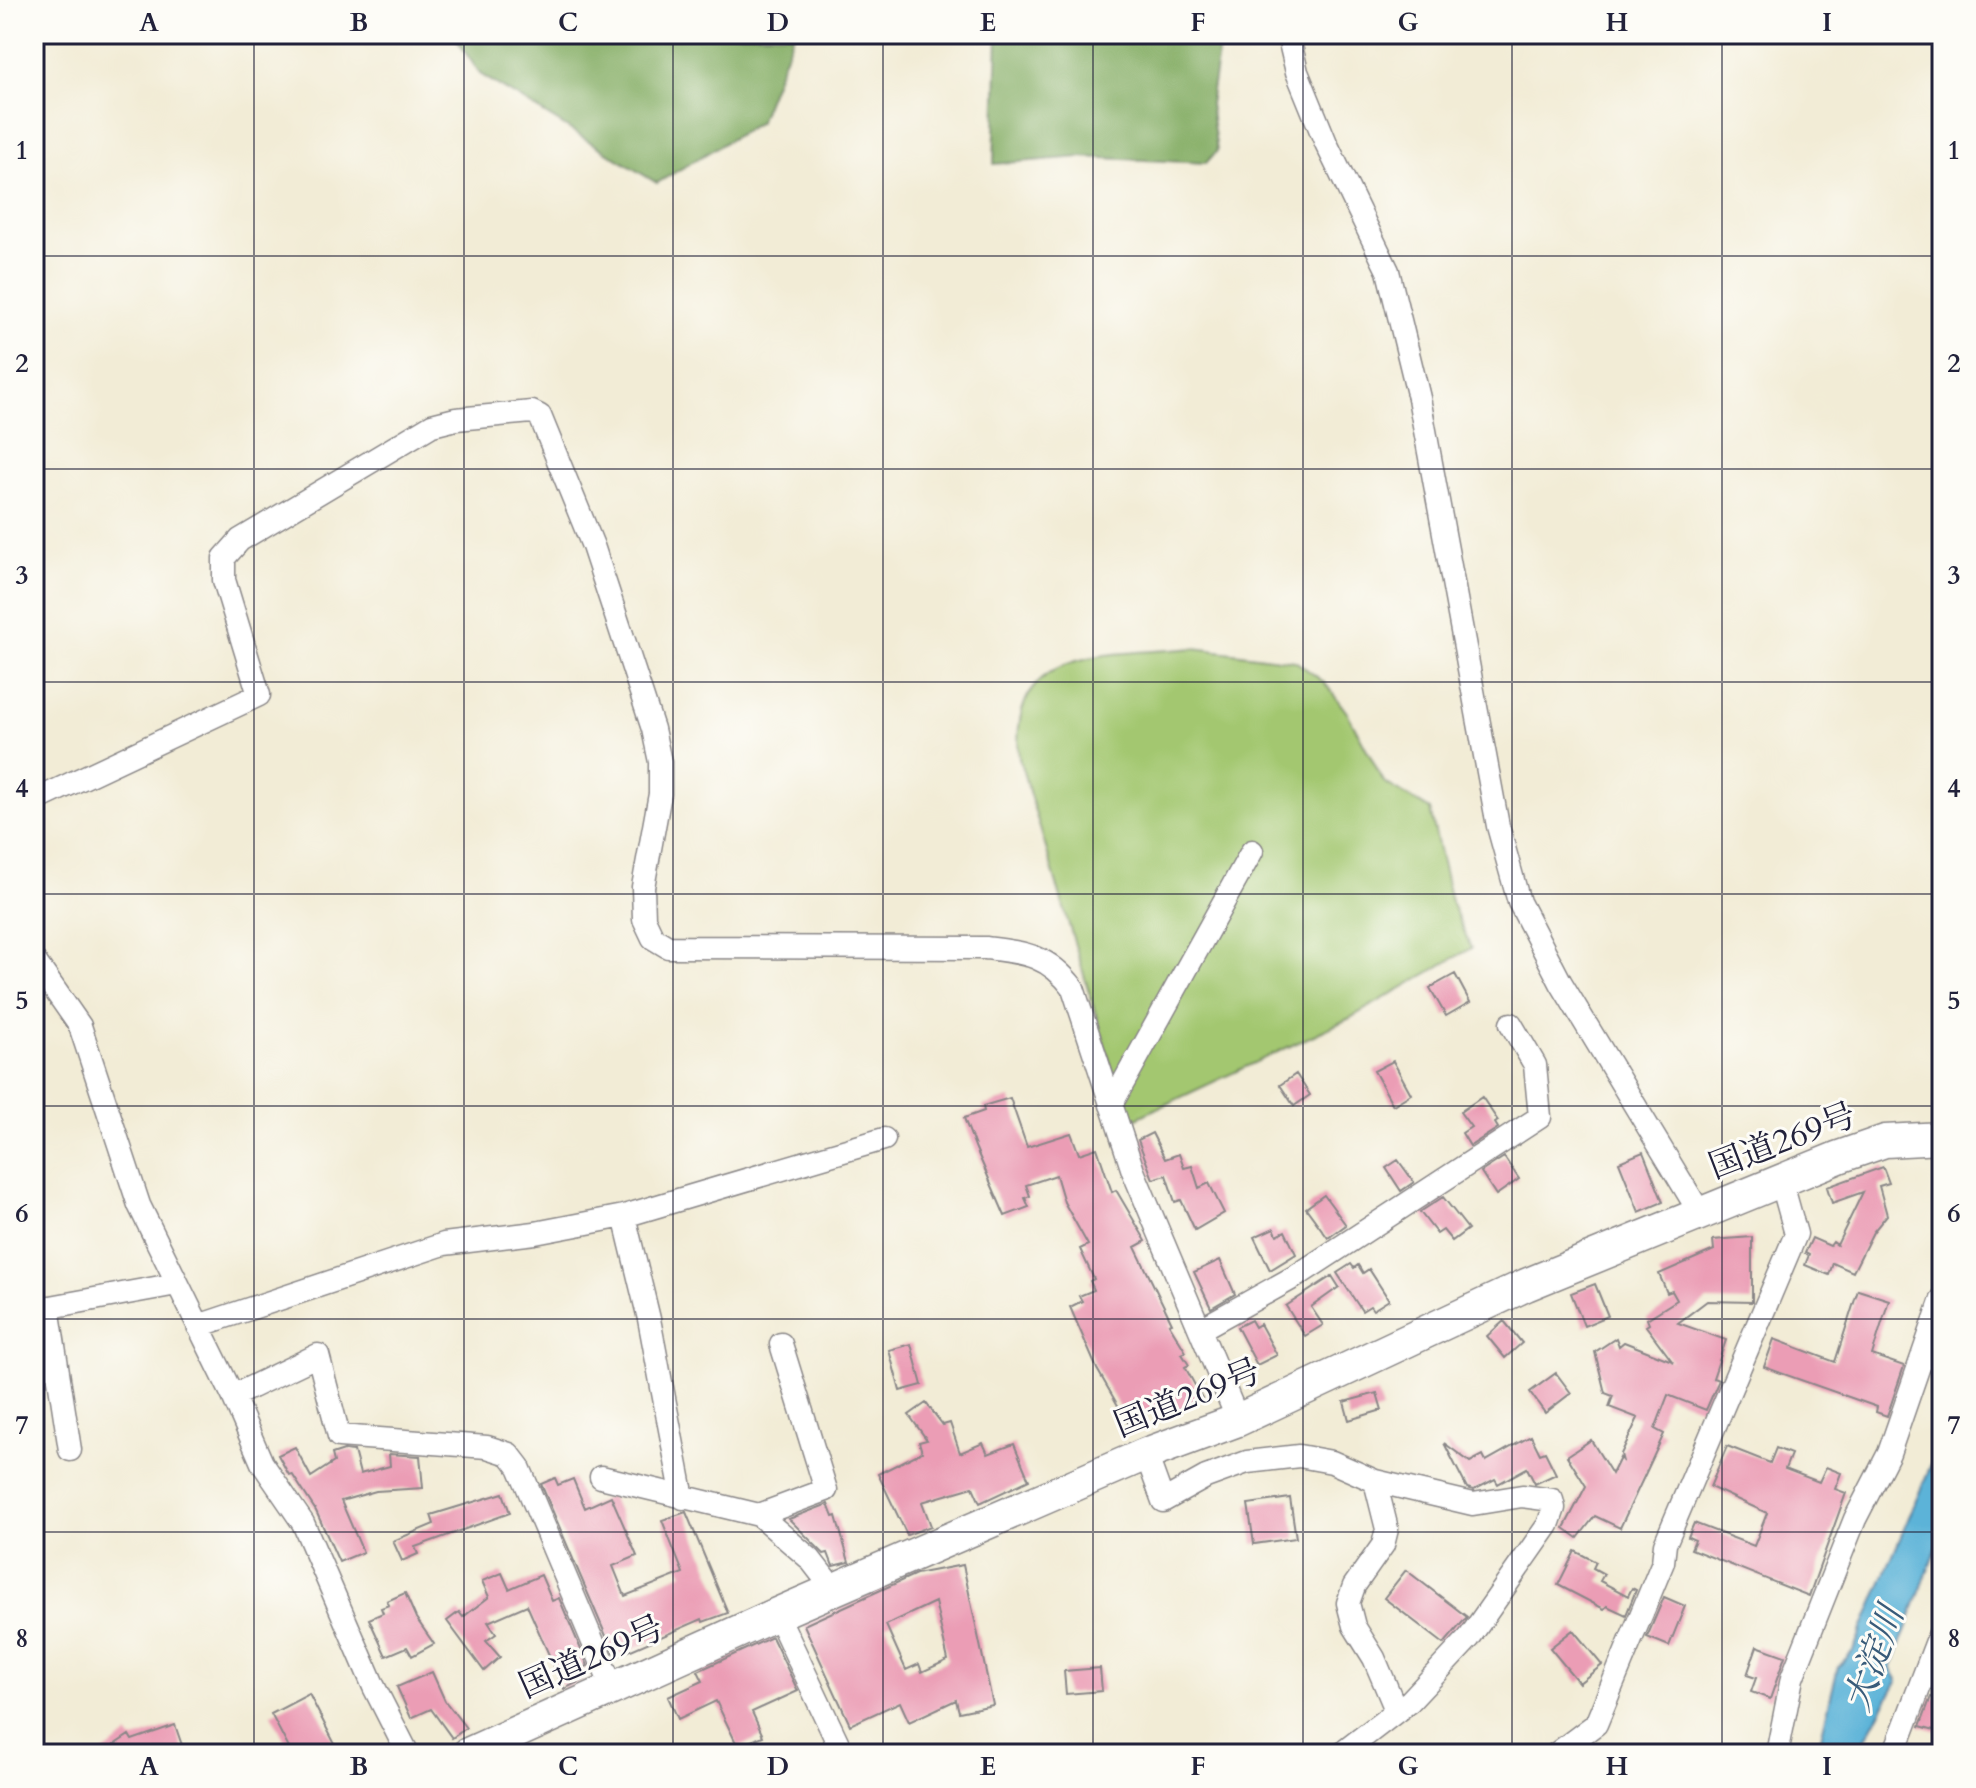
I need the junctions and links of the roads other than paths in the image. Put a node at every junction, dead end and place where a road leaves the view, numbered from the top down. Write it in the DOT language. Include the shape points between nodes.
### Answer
graph roads {
  1 [pos="1288,34"];
  2 [pos="34,801"];
  3 [pos="1252,851"];
  4 [pos="34,960"];
  5 [pos="1511,1024"];
  6 [pos="1111,1105"];
  7 [pos="1942,1138"];
  8 [pos="884,1139"];
  9 [pos="1781,1180"];
  10 [pos="1700,1213"];
  11 [pos="624,1216"];
  12 [pos="177,1284"];
  13 [pos="1942,1299"];
  14 [pos="41,1308"];
  15 [pos="198,1326"];
  16 [pos="1201,1329"];
  17 [pos="781,1344"];
  18 [pos="233,1396"];
  19 [pos="1238,1420"];
  20 [pos="70,1450"];
  21 [pos="1146,1454"];
  22 [pos="601,1477"];
  23 [pos="1375,1481"];
  24 [pos="683,1498"];
  25 [pos="759,1515"];
  26 [pos="834,1590"];
  27 [pos="777,1614"];
  28 [pos="1942,1628"];
  29 [pos="612,1687"];
  30 [pos="1396,1710"];
  31 [pos="408,1754"];
  32 [pos="468,1754"];
  33 [pos="843,1754"];
  34 [pos="1341,1754"];
  35 [pos="1556,1754"];
  36 [pos="1777,1754"];
  37 [pos="1894,1754"];
  1 -- 10 [label="street" via="1297,72 1326,143 1388,271 1407,344 1498,826 1519,902 1561,983"];
  2 -- 6 [label="street" via="259,695 224,580 224,558 240,540 432,425 532,412 545,424 588,532 653,729 660,794 643,887 644,919 653,938 668,947 1018,952 1057,967 1073,988"];
  3 -- 6 [label="street"];
  4 -- 12 [label="street" via="80,1026 139,1205"];
  5 -- 16 [label="street" via="1535,1065 1540,1117 1298,1275"];
  6 -- 16 [label="street" via="1133,1171"];
  7 -- 9 [label="highway, 国道269号" via="1885,1141"];
  8 -- 11 [label="street"];
  9 -- 10 [label="highway, 国道269号"];
  9 -- 35 [label="street" via="1796,1234 1665,1544 1663,1562 1596,1724"];
  10 -- 19 [label="highway, 国道269号" via="1526,1285"];
  11 -- 15 [label="street" via="444,1244"];
  11 -- 24 [label="street"];
  12 -- 14 [label="street"];
  12 -- 15 [label="street"];
  13 -- 36 [label="street" via="1889,1453 1855,1519 1792,1678"];
  14 -- 20 [label="street"];
  15 -- 18 [label="street"];
  16 -- 19 [label="street"];
  17 -- 25 [label="street" via="826,1490"];
  18 -- 29 [label="street" via="318,1355 339,1436 487,1447 509,1454"];
  18 -- 31 [label="street" via="262,1463 303,1523"];
  19 -- 21 [label="highway, 国道269号"];
  21 -- 23 [label="street" via="1163,1501 1247,1462 1299,1456 1332,1462"];
  21 -- 26 [label="highway, 国道269号"];
  22 -- 24 [label="street"];
  23 -- 30 [label="street" via="1387,1529 1348,1603"];
  23 -- 30 [label="street" via="1473,1504 1522,1496 1552,1500 1554,1508 1548,1525 1469,1638"];
  24 -- 25 [label="street"];
  25 -- 26 [label="street" via="810,1559"];
  26 -- 27 [label="highway, 国道269号"];
  27 -- 29 [label="highway, 国道269号"];
  27 -- 33 [label="street"];
  28 -- 37 [label="street"];
  29 -- 32 [label="highway, 国道269号"];
  30 -- 34 [label="street"];
}
